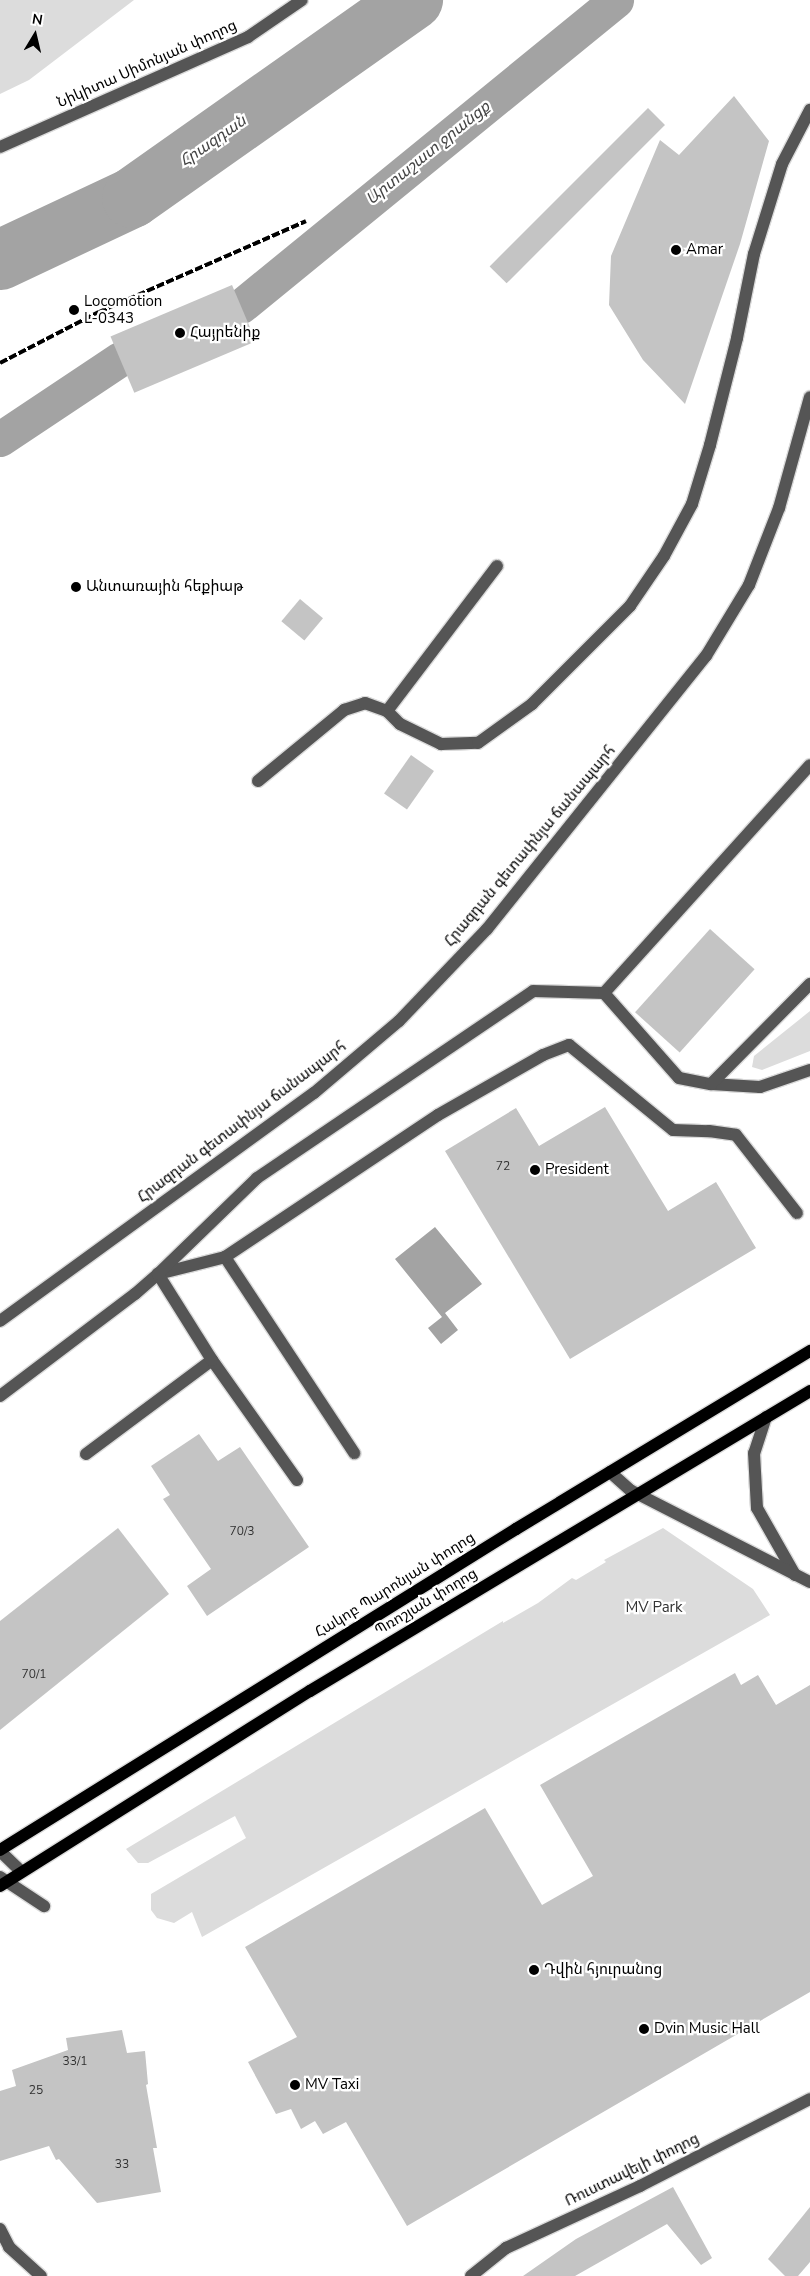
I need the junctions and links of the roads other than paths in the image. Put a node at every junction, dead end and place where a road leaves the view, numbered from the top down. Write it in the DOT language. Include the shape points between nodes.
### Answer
graph roads {
  1 [pos="302,0"];
  2 [pos="810,110"];
  3 [pos="0,148"];
  4 [pos="810,397"];
  5 [pos="498,566"];
  6 [pos="387,711"];
  7 [pos="810,765"];
  8 [pos="258,781"];
  9 [pos="810,984"];
  10 [pos="604,993"];
  11 [pos="810,1070"];
  12 [pos="711,1084"];
  13 [pos="797,1213"];
  14 [pos="225,1257"];
  15 [pos="158,1274"];
  16 [pos="0,1321"];
  17 [pos="810,1351"];
  18 [pos="212,1360"];
  19 [pos="810,1391"];
  20 [pos="0,1396"];
  21 [pos="766,1417"];
  22 [pos="354,1453"];
  23 [pos="86,1454"];
  24 [pos="610,1472"];
  25 [pos="297,1480"];
  26 [pos="637,1494"];
  27 [pos="795,1575"];
  28 [pos="810,1582"];
  29 [pos="0,1851"];
  30 [pos="22,1872"];
  31 [pos="2,1881"];
  32 [pos="44,1906"];
  33 [pos="810,2099"];
  34 [pos="0,2229"];
  35 [pos="42,2276"];
  36 [pos="471,2276"];
  1 -- 3 [label="street, Նիկիտա Սիմոնյան փողոց" via="248,37"];
  2 -- 6 [label="street" via="782,164 754,254 737,338 692,504 664,556 630,606 532,704 478,743 441,744 400,724"];
  4 -- 16 [label="street, Հրազդան գետափնյա ճանապարհ" via="779,508 752,577 706,656 486,930 399,1021 314,1093"];
  5 -- 6 [label="street"];
  6 -- 8 [label="street" via="365,703 344,710"];
  7 -- 10 [label="street"];
  9 -- 12 [label="street"];
  10 -- 12 [label="street" via="679,1078"];
  10 -- 15 [label="street" via="533,991 256,1178"];
  11 -- 12 [label="street" via="760,1087"];
  13 -- 14 [label="street" via="736,1135 673,1130 570,1045 543,1055 438,1115"];
  14 -- 15 [label="street"];
  14 -- 22 [label="street"];
  15 -- 18 [label="street"];
  15 -- 20 [label="street"];
  17 -- 24 [label="main road, Հակոբ Պարոնյան փողոց"];
  18 -- 23 [label="street"];
  18 -- 25 [label="street"];
  19 -- 21 [label="main road"];
  21 -- 26 [label="main road"];
  21 -- 27 [label="street" via="754,1453 757,1508"];
  24 -- 26 [label="street"];
  24 -- 29 [label="main road, Հակոբ Պարոնյան փողոց"];
  26 -- 27 [label="street"];
  26 -- 30 [label="main road, Պռոշյան փողոց" via="310,1691"];
  27 -- 28 [label="street"];
  29 -- 30 [label="street"];
  30 -- 31 [label="main road"];
  31 -- 32 [label="street"];
  33 -- 36 [label="street, Ռուստավելի փողոց" via="640,2186 506,2248"];
  34 -- 35 [label="street" via="8,2247"];
}
